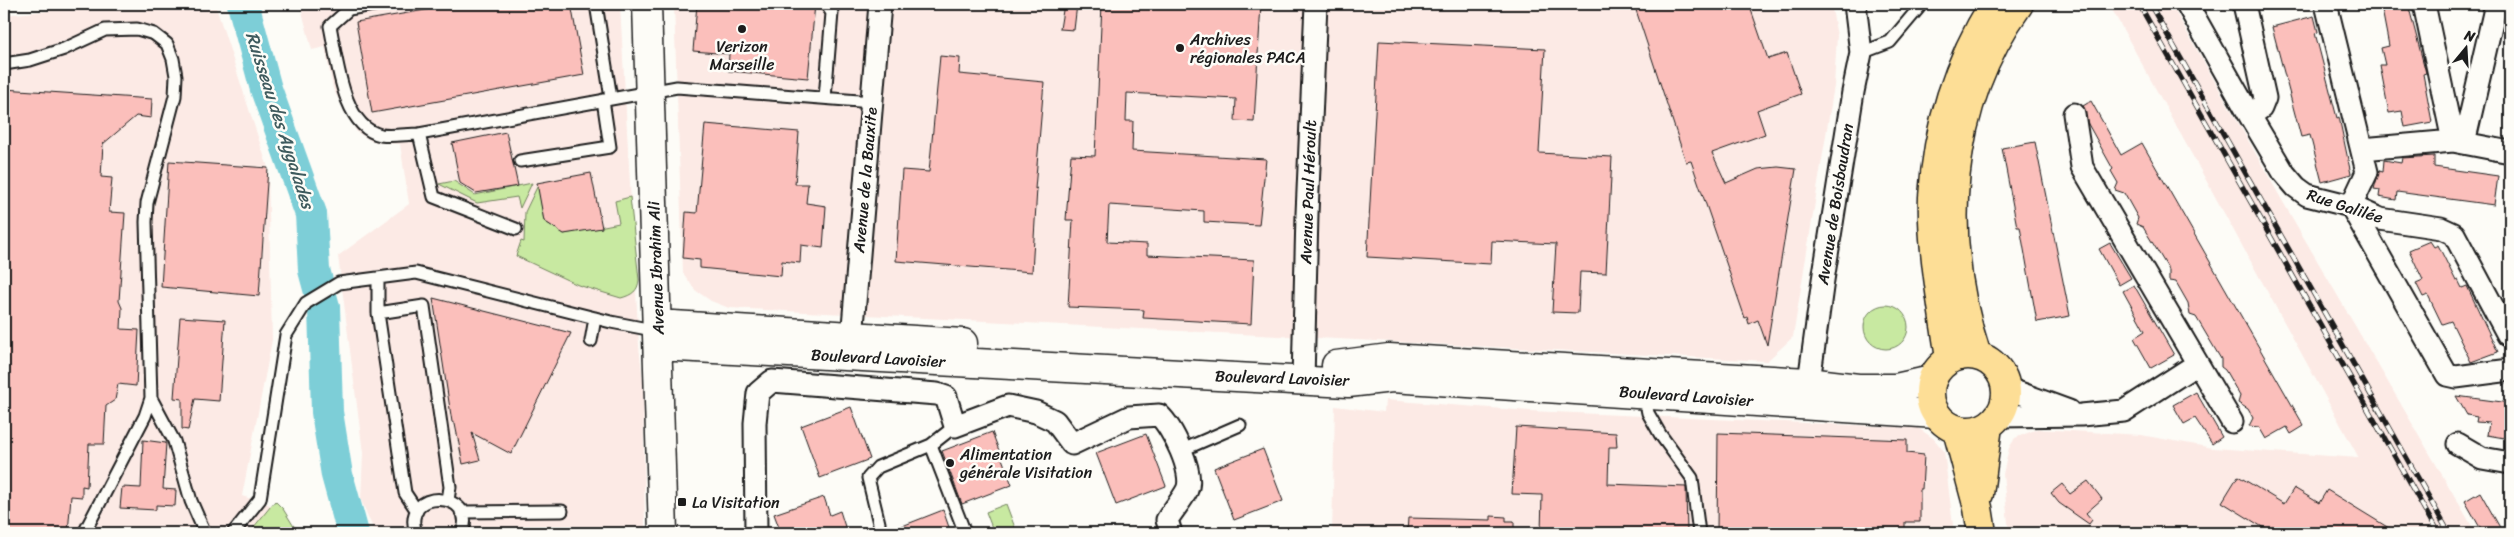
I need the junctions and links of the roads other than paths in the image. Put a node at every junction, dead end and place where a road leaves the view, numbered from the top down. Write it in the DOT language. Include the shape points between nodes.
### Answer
graph roads {
  1 [pos="379,4"];
  2 [pos="596,4"];
  3 [pos="647,4"];
  4 [pos="826,4"];
  5 [pos="880,4"];
  6 [pos="1316,4"];
  7 [pos="1855,4"];
  8 [pos="1922,4"];
  9 [pos="1994,4"];
  10 [pos="2019,4"];
  11 [pos="2187,4"];
  12 [pos="2244,4"];
  13 [pos="2326,4"];
  14 [pos="2424,4"];
  15 [pos="2496,4"];
  16 [pos="1861,54"];
  17 [pos="4,64"];
  18 [pos="650,91"];
  19 [pos="825,98"];
  20 [pos="607,99"];
  21 [pos="872,102"];
  22 [pos="2074,114"];
  23 [pos="2250,116"];
  24 [pos="419,134"];
  25 [pos="2459,142"];
  26 [pos="2362,149"];
  27 [pos="2510,152"];
  28 [pos="520,161"];
  29 [pos="2351,206"];
  30 [pos="516,230"];
  31 [pos="378,278"];
  32 [pos="378,313"];
  33 [pos="595,318"];
  34 [pos="2510,333"];
  35 [pos="658,334"];
  36 [pos="591,341"];
  37 [pos="852,346"];
  38 [pos="1977,356"];
  39 [pos="1950,359"];
  40 [pos="2197,364"];
  41 [pos="2510,370"];
  42 [pos="1303,372"];
  43 [pos="1932,380"];
  44 [pos="2006,388"];
  45 [pos="1807,393"];
  46 [pos="1644,394"];
  47 [pos="151,398"];
  48 [pos="2081,415"];
  49 [pos="1993,421"];
  50 [pos="1946,422"];
  51 [pos="2232,422"];
  52 [pos="1240,424"];
  53 [pos="955,426"];
  54 [pos="2458,444"];
  55 [pos="931,445"];
  56 [pos="1180,451"];
  57 [pos="2510,464"];
  58 [pos="448,500"];
  59 [pos="417,511"];
  60 [pos="562,511"];
  61 [pos="461,512"];
  62 [pos="1980,520"];
  63 [pos="84,533"];
  64 [pos="205,533"];
  65 [pos="233,533"];
  66 [pos="416,533"];
  67 [pos="462,533"];
  68 [pos="663,533"];
  69 [pos="756,533"];
  70 [pos="878,533"];
  71 [pos="965,533"];
  72 [pos="1171,533"];
  73 [pos="1699,533"];
  1 -- 24 [label="lane" via="349,9 330,26 343,89 352,112 366,129 382,135"];
  2 -- 20 [label="lane"];
  3 -- 18 [label="street, Avenue Ibrahim Ali"];
  4 -- 19 [label="lane" via="832,13"];
  5 -- 21 [label="street, Avenue de la Bauxite"];
  6 -- 42 [label="street, Avenue Paul Héroult"];
  7 -- 16 [label="street, Avenue de Boisbaudran"];
  8 -- 16 [label="lane" via="1890,42"];
  9 -- 39 [label="main road" via="1962,64 1937,158 1933,198 1935,241"];
  10 -- 38 [label="main road" via="1995,43 1976,88 1956,162 1952,199 1954,234 1964,319"];
  11 -- 23 [label="street, Rue Galilée"];
  12 -- 23 [label="street" via="2264,98 2261,108"];
  13 -- 26 [label="street"];
  14 -- 25 [label="street"];
  15 -- 25 [label="street"];
  16 -- 45 [label="street, Avenue de Boisbaudran"];
  17 -- 47 [label="lane" via="64,49 105,30 137,29 154,34 167,44 176,76 175,96 147,203 146,222"];
  18 -- 19 [label="lane" via="677,87"];
  18 -- 20 [label="lane"];
  18 -- 35 [label="street, Avenue Ibrahim Ali"];
  19 -- 21 [label="lane"];
  20 -- 24 [label="lane"];
  20 -- 28 [label="lane" via="610,146"];
  21 -- 37 [label="street, Avenue de la Bauxite"];
  22 -- 40 [label="street" via="2082,167"];
  23 -- 29 [label="street, Rue Galilée" via="2296,187 2307,195"];
  24 -- 30 [label="lane" via="434,197"];
  25 -- 26 [label="street"];
  25 -- 27 [label="street"];
  26 -- 29 [label="street" via="2367,172"];
  29 -- 34 [label="street, Rue Galilée" via="2380,219 2441,228 2454,234"];
  29 -- 41 [label="street" via="2447,375 2456,377"];
  31 -- 32 [label="lane"];
  31 -- 33 [label="lane" via="416,273"];
  31 -- 65 [label="lane" via="338,283 306,303 286,334 260,499"];
  32 -- 58 [label="lane" via="424,306 450,487"];
  32 -- 59 [label="lane" via="405,493"];
  33 -- 35 [label="lane"];
  33 -- 36 [label="lane"];
  35 -- 37 [label="street, Boulevard Lavoisier"];
  35 -- 68 [label="street, Avenue Ibrahim Ali"];
  37 -- 42 [label="street, Boulevard Lavoisier"];
  38 -- 39 [label="main road" via="1963,355"];
  38 -- 44 [label="main road" via="1991,362 2001,374"];
  39 -- 43 [label="main road"];
  40 -- 48 [label="street" via="2124,411"];
  40 -- 51 [label="street"];
  42 -- 45 [label="street, Boulevard Lavoisier" via="1389,358"];
  42 -- 46 [label="street, Boulevard Lavoisier" via="1348,383 1392,378"];
  43 -- 45 [label="street, Boulevard Lavoisier" via="1896,388"];
  43 -- 50 [label="main road" via="1930,398"];
  44 -- 48 [label="street"];
  44 -- 49 [label="main road" via="2005,403"];
  45 -- 46 [label="street, Boulevard Lavoisier"];
  45 -- 50 [label="street, Boulevard Lavoisier"];
  46 -- 73 [label="lane" via="1648,413 1656,427 1692,478"];
  47 -- 63 [label="lane" via="145,416"];
  47 -- 64 [label="lane" via="174,441 191,501"];
  48 -- 49 [label="street"];
  49 -- 50 [label="main road" via="1973,431"];
  49 -- 62 [label="main road"];
  50 -- 62 [label="main road"];
  52 -- 56 [label="lane"];
  53 -- 55 [label="lane"];
  53 -- 56 [label="street" via="1008,406 1036,412 1055,421 1072,444 1129,417 1159,416 1169,424"];
  53 -- 69 [label="street" via="946,397 937,394 772,381 758,392 757,400"];
  54 -- 57 [label="street" via="2482,458"];
  55 -- 70 [label="lane" via="878,467 868,478 879,524"];
  55 -- 71 [label="lane"];
  56 -- 72 [label="street" via="1189,475 1187,490 1166,520"];
  58 -- 59 [label="lane" via="434,499"];
  58 -- 61 [label="lane"];
  59 -- 66 [label="lane" via="414,519"];
  60 -- 61 [label="lane"];
  61 -- 67 [label="lane" via="464,520"];
}
